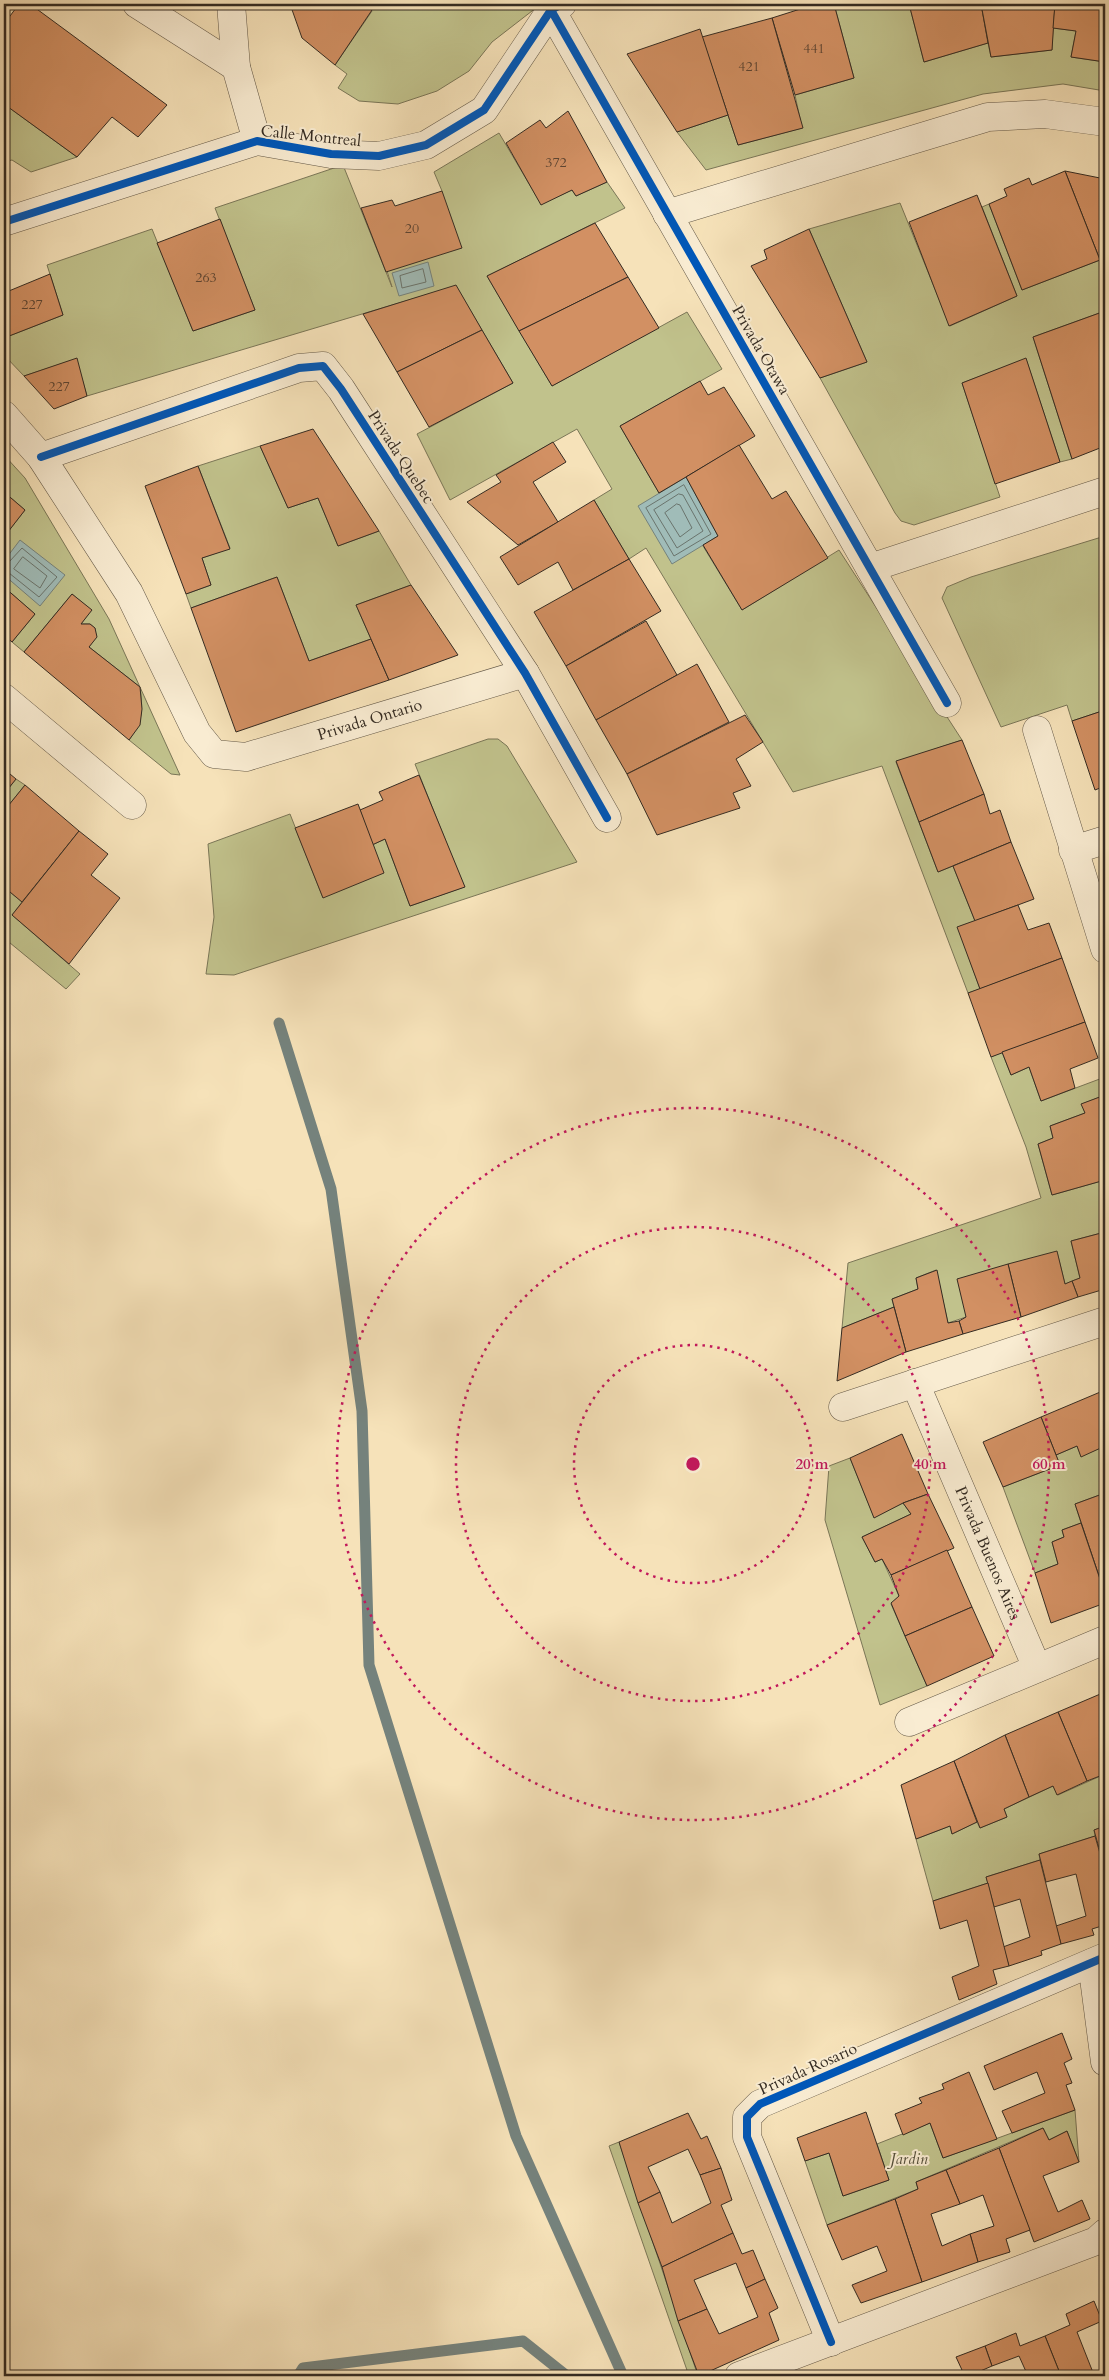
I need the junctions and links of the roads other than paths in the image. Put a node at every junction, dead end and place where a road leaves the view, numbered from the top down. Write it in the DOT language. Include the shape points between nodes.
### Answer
graph roads {
  1 [pos="137,4"];
  2 [pos="231,4"];
  3 [pos="556,7"];
  4 [pos="236,67"];
  5 [pos="1105,122"];
  6 [pos="257,141"];
  7 [pos="667,214"];
  8 [pos="4,222"];
  9 [pos="4,415"];
  10 [pos="41,457"];
  11 [pos="1105,491"];
  12 [pos="870,568"];
  13 [pos="525,674"];
  14 [pos="4,698"];
  15 [pos="947,703"];
  16 [pos="1037,730"];
  17 [pos="132,805"];
  18 [pos="607,818"];
  19 [pos="1105,840"];
  20 [pos="1073,850"];
  21 [pos="1105,948"];
  22 [pos="1105,1322"];
  23 [pos="915,1383"];
  24 [pos="843,1406"];
  25 [pos="1105,1640"];
  26 [pos="1037,1668"];
  27 [pos="909,1722"];
  28 [pos="1099,1960"];
  29 [pos="1105,2062"];
  30 [pos="1105,2233"];
  31 [pos="831,2342"];
  32 [pos="739,2376"];
  1 -- 4 [label="street"];
  2 -- 4 [label="street"];
  3 -- 6 [label="street, Calle Montreal" via="484,110 426,145 379,156 331,154"];
  3 -- 7 [label="street, Privada Otawa"];
  4 -- 6 [label="street"];
  5 -- 7 [label="street" via="1045,114 988,117"];
  6 -- 8 [label="street, Calle Montreal"];
  7 -- 12 [label="street, Privada Otawa"];
  9 -- 10 [label="street"];
  10 -- 13 [label="street, Privada Quebec" via="299,368 323,366"];
  10 -- 13 [label="street, Privada Ontario" via="130,592 197,733 214,754 246,757"];
  11 -- 12 [label="street"];
  12 -- 15 [label="street, Privada Otawa"];
  13 -- 18 [label="street, Privada Quebec"];
  14 -- 17 [label="street"];
  16 -- 20 [label="street"];
  19 -- 20 [label="street"];
  20 -- 21 [label="street"];
  22 -- 23 [label="street"];
  23 -- 24 [label="street"];
  23 -- 26 [label="street, Privada Buenos Aires"];
  25 -- 26 [label="street"];
  26 -- 27 [label="street"];
  28 -- 29 [label="street, Privada Rosario"];
  28 -- 31 [label="street, Privada Rosario" via="760,2104 747,2117 747,2137"];
  30 -- 31 [label="street" via="1096,2241"];
  31 -- 32 [label="street"];
}
